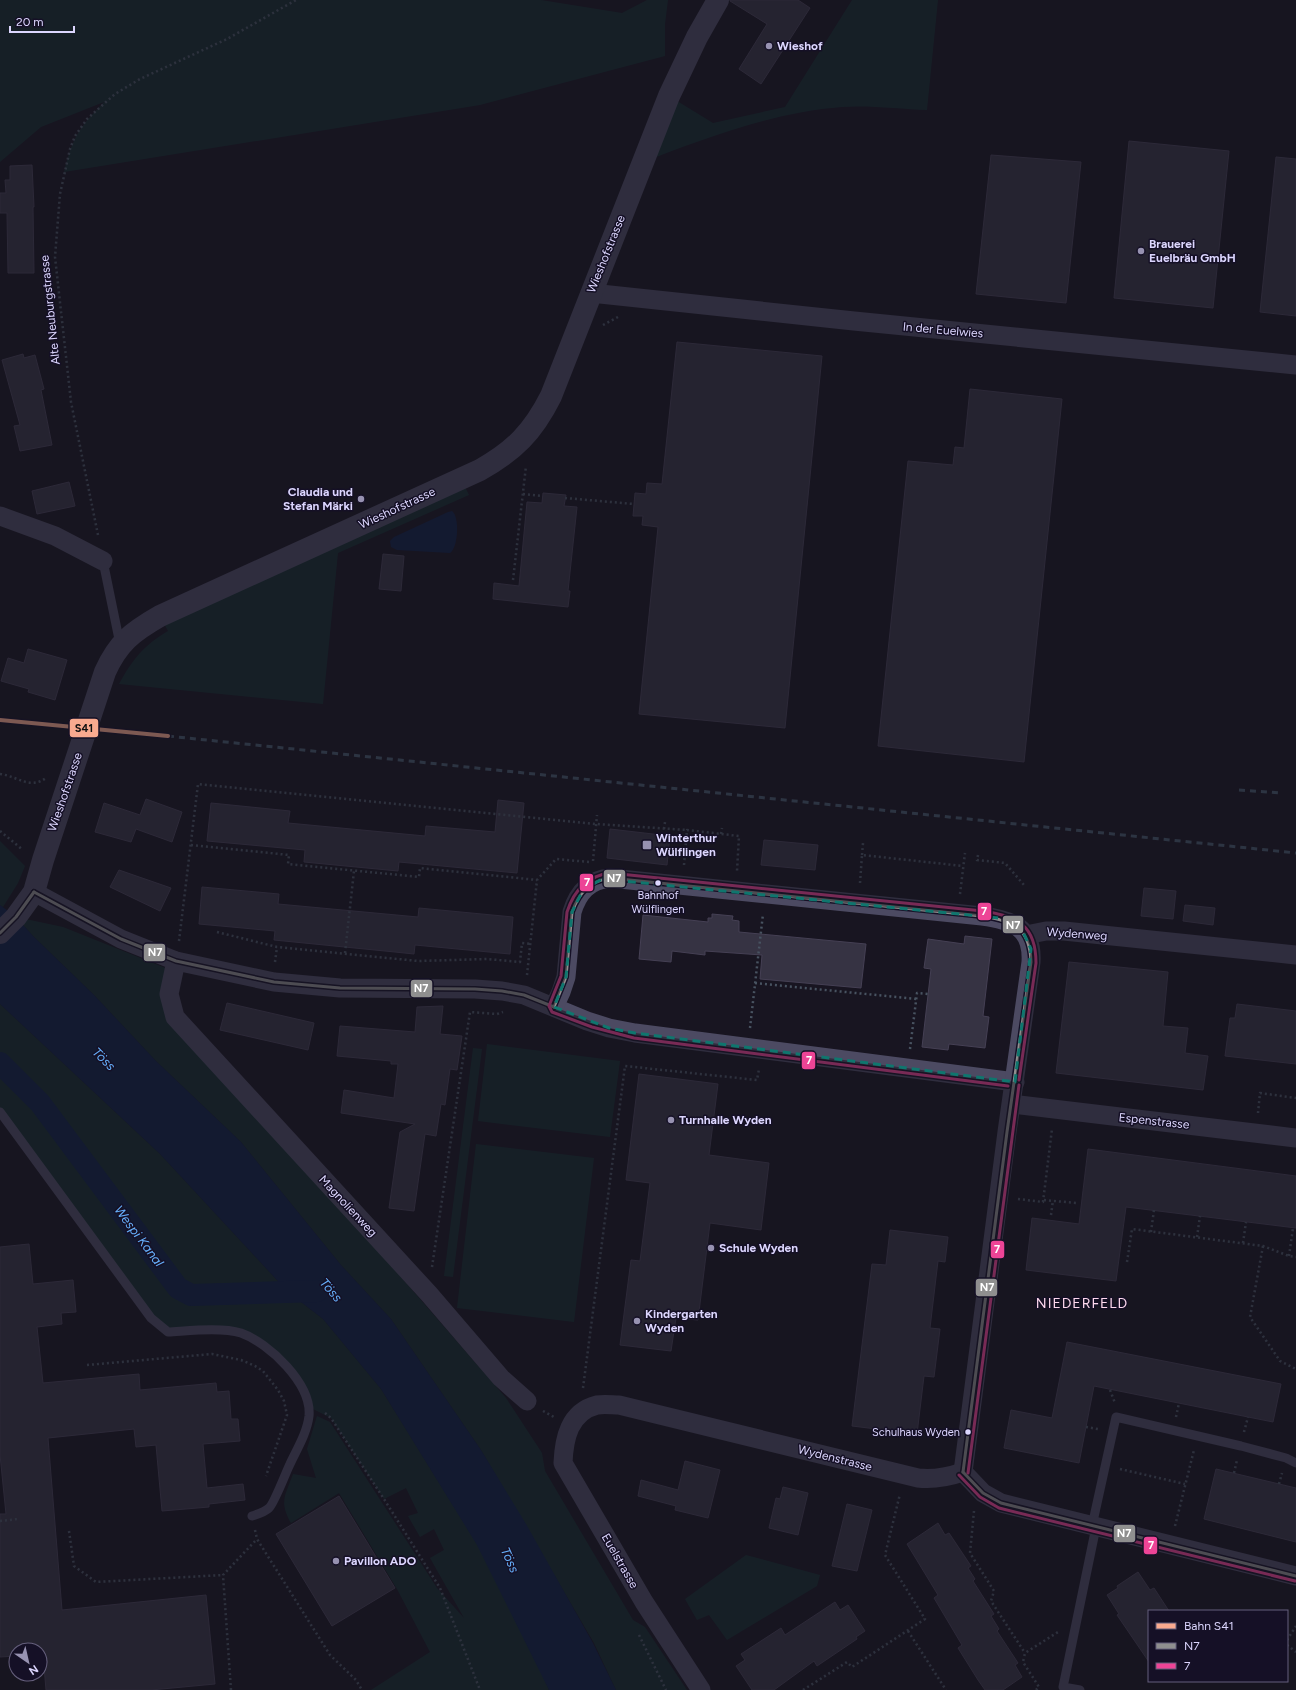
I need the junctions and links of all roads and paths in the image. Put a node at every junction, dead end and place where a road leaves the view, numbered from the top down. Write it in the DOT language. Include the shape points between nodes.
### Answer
graph roads {
  1 [pos="296,0"];
  2 [pos="718,0"];
  3 [pos="591,293"];
  4 [pos="1296,365"];
  5 [pos="527,462"];
  6 [pos="523,494"];
  7 [pos="543,496"];
  8 [pos="565,498"];
  9 [pos="634,504"];
  10 [pos="0,516"];
  11 [pos="103,561"];
  12 [pos="513,580"];
  13 [pos="120,645"];
  14 [pos="0,774"];
  15 [pos="47,778"];
  16 [pos="596,815"];
  17 [pos="665,822"];
  18 [pos="596,824"];
  19 [pos="722,828"];
  20 [pos="664,829"];
  21 [pos="687,830"];
  22 [pos="0,831"];
  23 [pos="721,834"];
  24 [pos="863,843"];
  25 [pos="191,845"];
  26 [pos="965,853"];
  27 [pos="978,855"];
  28 [pos="862,856"];
  29 [pos="43,860"];
  30 [pos="963,866"];
  31 [pos="683,870"];
  32 [pos="354,871"];
  33 [pos="736,875"];
  34 [pos="537,880"];
  35 [pos="1024,885"];
  36 [pos="34,892"];
  37 [pos="765,894"];
  38 [pos="858,903"];
  39 [pos="958,913"];
  40 [pos="217,932"];
  41 [pos="0,933"];
  42 [pos="1026,935"];
  43 [pos="179,942"];
  44 [pos="531,944"];
  45 [pos="345,953"];
  46 [pos="1296,955"];
  47 [pos="176,961"];
  48 [pos="755,983"];
  49 [pos="928,994"];
  50 [pos="524,995"];
  51 [pos="916,999"];
  52 [pos="554,1007"];
  53 [pos="497,1014"];
  54 [pos="750,1034"];
  55 [pos="909,1054"];
  56 [pos="759,1066"];
  57 [pos="1015,1082"];
  58 [pos="1296,1098"];
  59 [pos="1012,1104"];
  60 [pos="0,1112"];
  61 [pos="1053,1123"];
  62 [pos="1255,1133"];
  63 [pos="1296,1138"];
  64 [pos="1012,1199"];
  65 [pos="1044,1200"];
  66 [pos="1053,1200"];
  67 [pos="1076,1203"];
  68 [pos="1154,1210"];
  69 [pos="1051,1215"];
  70 [pos="1200,1216"];
  71 [pos="1246,1222"];
  72 [pos="1293,1228"];
  73 [pos="1151,1232"];
  74 [pos="1197,1238"];
  75 [pos="1243,1244"];
  76 [pos="1263,1246"];
  77 [pos="1289,1256"];
  78 [pos="1296,1258"];
  79 [pos="1127,1262"];
  80 [pos="429,1294"];
  81 [pos="87,1365"];
  82 [pos="1296,1369"];
  83 [pos="527,1401"];
  84 [pos="598,1405"];
  85 [pos="309,1407"];
  86 [pos="571,1426"];
  87 [pos="1198,1436"];
  88 [pos="1296,1463"];
  89 [pos="1105,1466"];
  90 [pos="963,1472"];
  91 [pos="265,1480"];
  92 [pos="1186,1484"];
  93 [pos="902,1486"];
  94 [pos="974,1510"];
  95 [pos="252,1516"];
  96 [pos="18,1519"];
  97 [pos="0,1521"];
  98 [pos="1094,1526"];
  99 [pos="1174,1528"];
  100 [pos="69,1531"];
  101 [pos="257,1539"];
  102 [pos="223,1575"];
  103 [pos="1296,1576"];
  104 [pos="1296,1626"];
  105 [pos="1061,1628"];
  106 [pos="908,1631"];
  107 [pos="1288,1638"];
  108 [pos="1288,1646"];
  109 [pos="1296,1652"];
  110 [pos="1025,1653"];
  111 [pos="231,1690"];
  112 [pos="362,1690"];
  113 [pos="480,1690"];
  114 [pos="701,1690"];
  115 [pos="803,1690"];
  116 [pos="946,1690"];
  117 [pos="1036,1690"];
  118 [pos="1080,1690"];
  1 -- 11 [label="path, Alte Neuburgstrasse" via="227,39 140,79 115,94 87,119 75,136 70,149 60,194 55,258 71,402"];
  2 -- 3 [label="street, Wieshofstrasse" via="668,96"];
  3 -- 4 [label="street, In der Euelwies"];
  3 -- 13 [label="street, Wieshofstrasse" via="545,408 530,431 504,456 480,470 160,616"];
  5 -- 6 [label="path"];
  6 -- 7 [label="path"];
  6 -- 12 [label="path"];
  8 -- 9 [label="path"];
  10 -- 11 [label="street" via="55,536"];
  11 -- 13 [label="lane"];
  13 -- 29 [label="street, Wieshofstrasse" via="105,672"];
  14 -- 15 [label="path" via="34,784"];
  16 -- 18 [label="path"];
  17 -- 20 [label="path"];
  18 -- 20 [label="path"];
  18 -- 25 [label="path" via="198,784"];
  18 -- 34 [label="path" via="593,862 556,859"];
  19 -- 23 [label="path"];
  20 -- 21 [label="path"];
  21 -- 23 [label="path"];
  21 -- 31 [label="path"];
  22 -- 29 [label="path" via="30,856"];
  23 -- 33 [label="path" via="740,836"];
  24 -- 28 [label="path"];
  25 -- 32 [label="path" via="289,855 288,864"];
  25 -- 43 [label="path"];
  26 -- 30 [label="path"];
  27 -- 35 [label="path" via="977,860 1005,863"];
  28 -- 30 [label="path"];
  28 -- 38 [label="path"];
  29 -- 36 [label="street, Wieshofstrasse"];
  30 -- 39 [label="path"];
  32 -- 34 [label="path" via="419,877 420,868"];
  32 -- 45 [label="path"];
  34 -- 44 [label="path"];
  36 -- 41 [label="street, Wieshofstrasse" via="16,917"];
  36 -- 47 [label="street" via="122,939"];
  37 -- 38 [label="street"];
  37 -- 48 [label="path"];
  37 -- 52 [label="street" via="610,878 595,882 583,890 575,904 565,981"];
  38 -- 39 [label="street"];
  39 -- 42 [label="street" via="1008,921"];
  40 -- 45 [label="path" via="277,947"];
  42 -- 46 [label="street, Wydenweg" via="1064,931"];
  42 -- 57 [label="street" via="1032,962"];
  44 -- 45 [label="path" via="522,943 520,962 487,959 418,960"];
  44 -- 50 [label="path"];
  47 -- 50 [label="street" via="274,982 340,988 475,989"];
  47 -- 80 [label="street, Magnolienweg" via="169,994 175,1016"];
  48 -- 51 [label="path"];
  48 -- 54 [label="path"];
  49 -- 51 [label="path" via="917,993"];
  50 -- 52 [label="street"];
  51 -- 55 [label="path"];
  52 -- 57 [label="street" via="587,1021 635,1033"];
  53 -- 80 [label="path" via="470,1012"];
  56 -- 84 [label="path" via="757,1080 625,1066 582,1387"];
  57 -- 59 [label="street"];
  58 -- 62 [label="path" via="1260,1093"];
  59 -- 62 [label="street, Espenstrasse"];
  59 -- 90 [label="street"];
  60 -- 85 [label="lane" via="151,1318 168,1332 212,1330 240,1333 263,1344 284,1362 302,1387"];
  61 -- 65 [label="path"];
  62 -- 63 [label="street, Espenstrasse"];
  64 -- 65 [label="path" via="1043,1202"];
  65 -- 66 [label="path"];
  66 -- 67 [label="path"];
  66 -- 69 [label="path"];
  68 -- 73 [label="path"];
  70 -- 74 [label="path"];
  71 -- 75 [label="path"];
  72 -- 77 [label="path"];
  73 -- 74 [label="path"];
  73 -- 79 [label="path" via="1132,1229"];
  74 -- 75 [label="path"];
  75 -- 76 [label="path"];
  76 -- 77 [label="path"];
  76 -- 82 [label="path" via="1250,1317 1280,1361"];
  77 -- 78 [label="path"];
  80 -- 83 [label="street, Magnolienweg" via="501,1378"];
  81 -- 91 [label="path" via="212,1354 242,1360 263,1371 284,1401 287,1415"];
  83 -- 86 [label="path"];
  84 -- 86 [label="street, Wydenstrasse" via="581,1412"];
  84 -- 90 [label="street, Wydenstrasse" via="620,1405 918,1478 941,1478"];
  85 -- 95 [label="lane" via="305,1433 270,1508"];
  85 -- 113 [label="path" via="321,1409 331,1418 440,1588"];
  86 -- 114 [label="street, Euelstrasse" via="564,1443 563,1463 644,1602"];
  87 -- 88 [label="lane" via="1286,1458"];
  87 -- 89 [label="lane" via="1116,1418"];
  87 -- 92 [label="path"];
  89 -- 92 [label="path"];
  89 -- 98 [label="lane"];
  90 -- 98 [label="street" via="983,1493 1001,1503"];
  92 -- 99 [label="path"];
  93 -- 106 [label="path" via="885,1555 926,1619"];
  94 -- 110 [label="path" via="970,1553 994,1591 991,1601"];
  95 -- 101 [label="path"];
  96 -- 97 [label="path"];
  98 -- 103 [label="street"];
  98 -- 118 [label="lane" via="1063,1687"];
  100 -- 102 [label="path" via="74,1566 96,1582"];
  101 -- 102 [label="path"];
  101 -- 112 [label="path" via="330,1656 356,1680"];
  102 -- 111 [label="path"];
  104 -- 107 [label="path"];
  105 -- 110 [label="path"];
  106 -- 115 [label="path" via="852,1667 847,1662"];
  106 -- 116 [label="path"];
  108 -- 109 [label="path"];
  110 -- 117 [label="path" via="1023,1662 1039,1688"];
}
